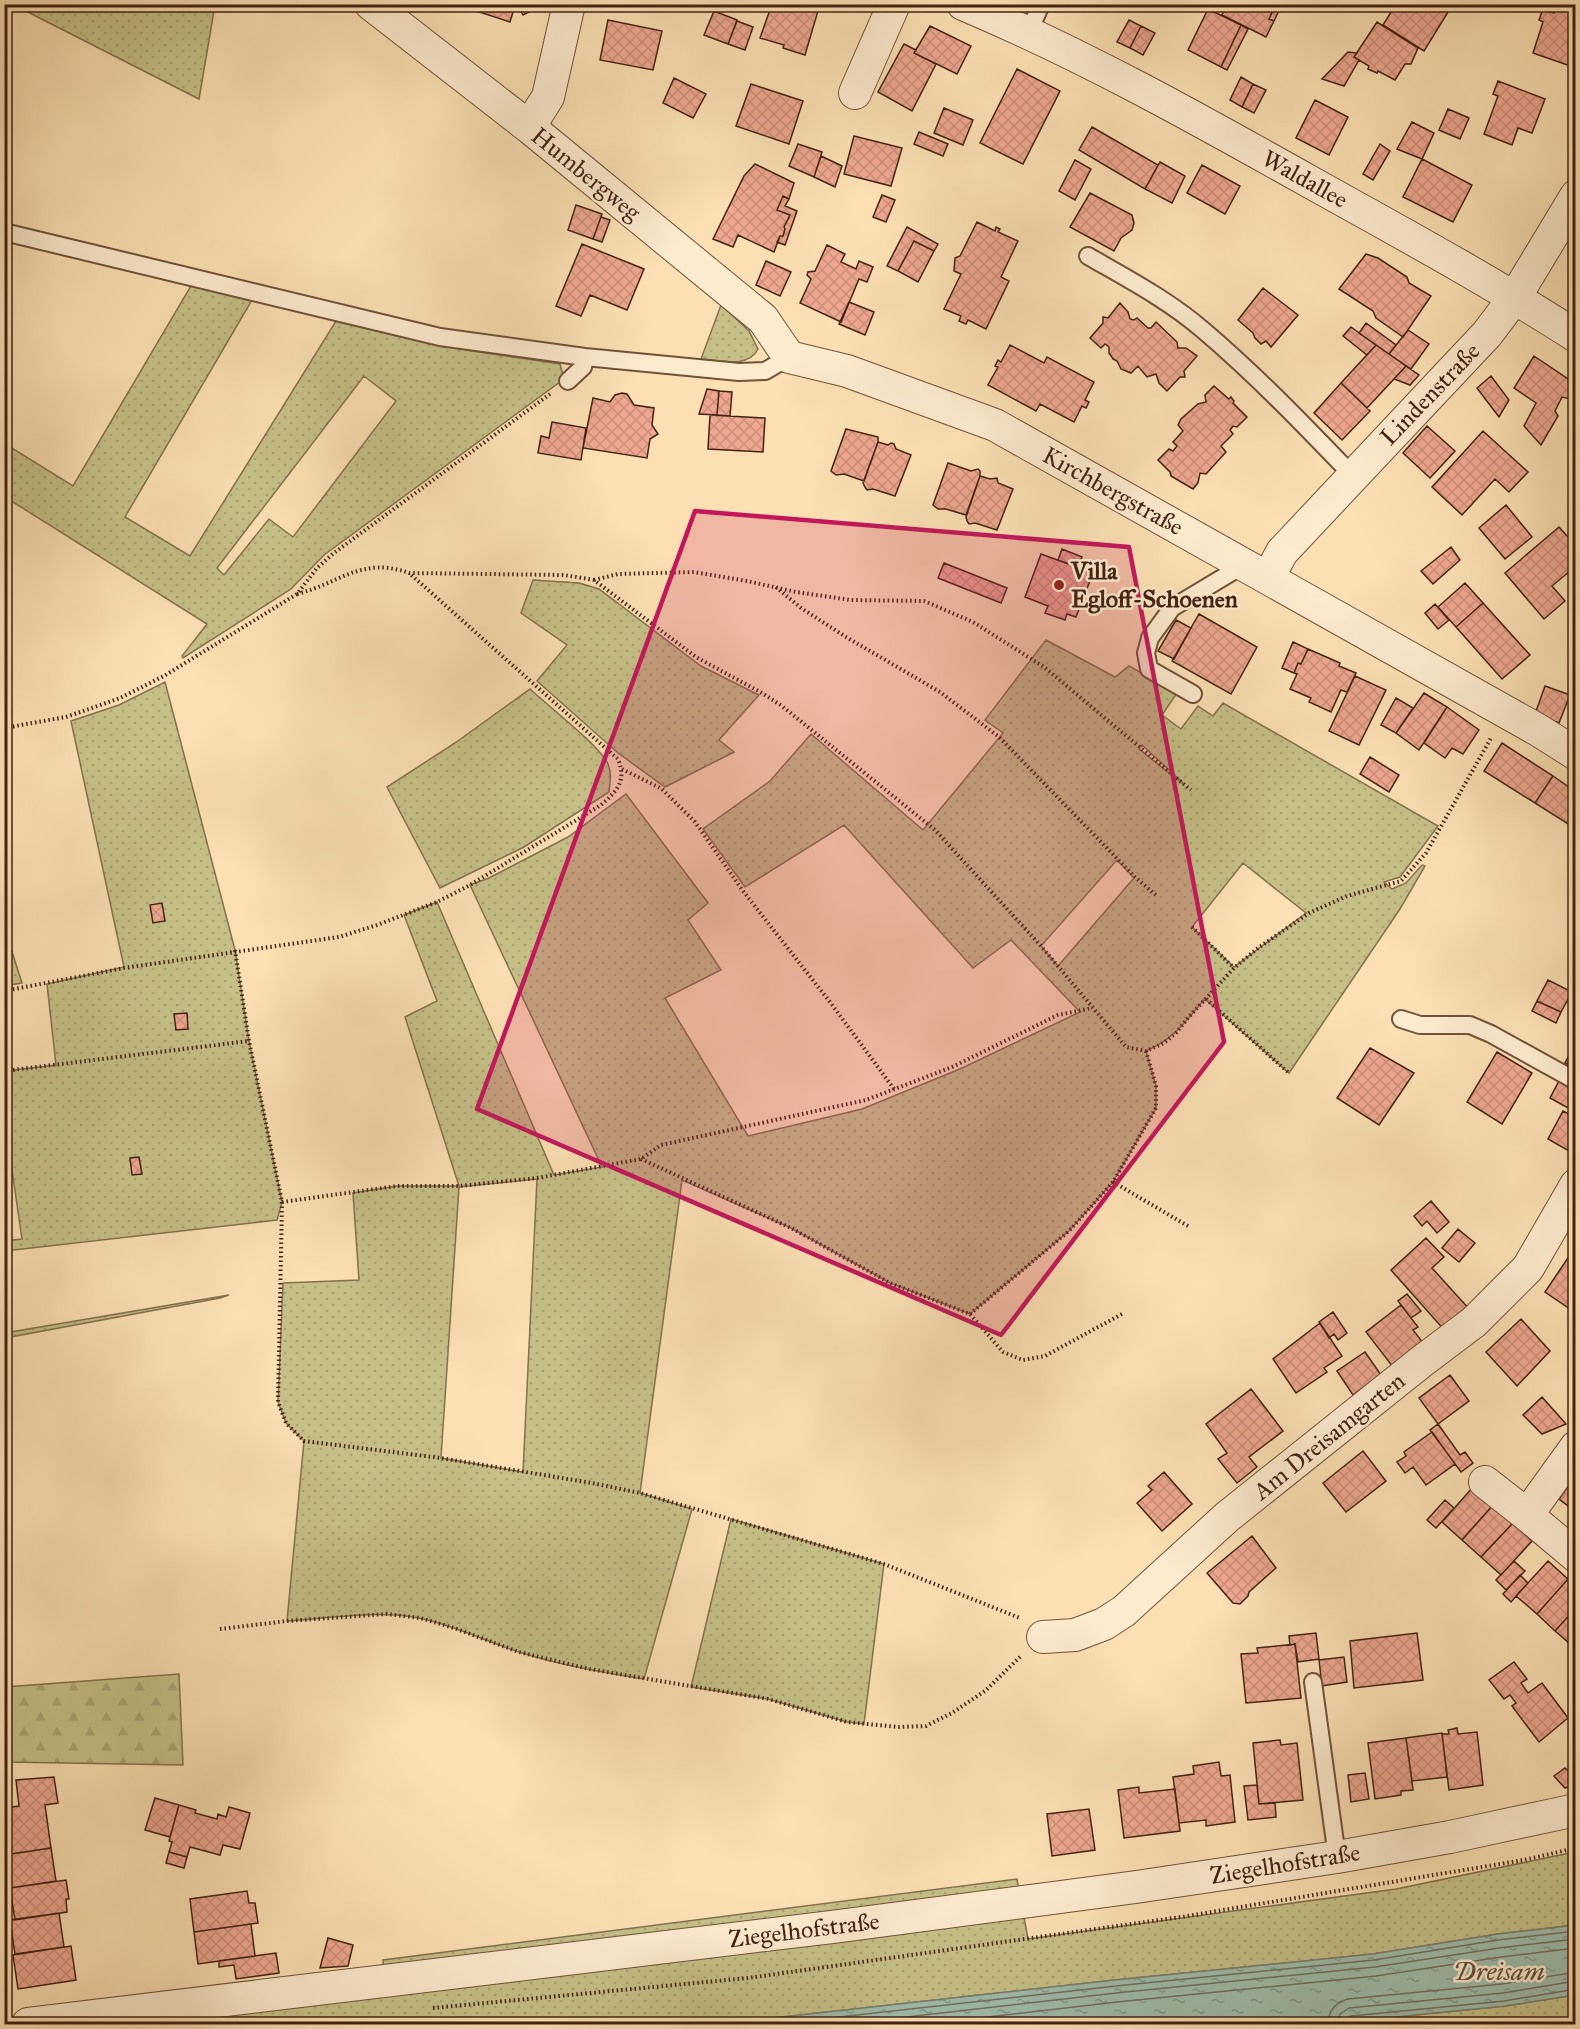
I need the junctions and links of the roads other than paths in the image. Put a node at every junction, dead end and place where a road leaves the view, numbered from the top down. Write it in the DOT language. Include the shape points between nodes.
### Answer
graph roads {
  1 [pos="371,4"];
  2 [pos="568,4"];
  3 [pos="894,4"];
  4 [pos="963,4"];
  5 [pos="1035,18"];
  6 [pos="855,93"];
  7 [pos="529,127"];
  8 [pos="1575,196"];
  9 [pos="4,232"];
  10 [pos="1088,256"];
  11 [pos="1515,297"];
  12 [pos="1575,336"];
  13 [pos="585,357"];
  14 [pos="789,357"];
  15 [pos="568,381"];
  16 [pos="1353,476"];
  17 [pos="1238,561"];
  18 [pos="1268,578"];
  19 [pos="1193,694"];
  20 [pos="1575,754"];
  21 [pos="1401,1019"];
  22 [pos="1575,1081"];
  23 [pos="1575,1185"];
  24 [pos="1575,1447"];
  25 [pos="1485,1482"];
  26 [pos="1527,1515"];
  27 [pos="1575,1556"];
  28 [pos="1043,1637"];
  29 [pos="1313,1682"];
  30 [pos="1575,1810"];
  31 [pos="1337,1857"];
  32 [pos="28,2025"];
  1 -- 7 [label="street, Humbergweg"];
  2 -- 7 [label="street" via="548,97"];
  3 -- 6 [label="street"];
  4 -- 5 [label="street, Waldallee"];
  5 -- 11 [label="street, Waldallee" via="1257,152"];
  7 -- 14 [label="street, Humbergweg" via="763,319"];
  8 -- 11 [label="street, Lindenstraße"];
  9 -- 13 [label="lane" via="440,337"];
  10 -- 16 [label="lane" via="1156,295 1203,330"];
  11 -- 12 [label="street, Waldallee"];
  11 -- 16 [label="street, Lindenstraße" via="1487,334"];
  13 -- 14 [label="lane" via="739,372 765,370"];
  13 -- 15 [label="lane" via="583,367"];
  14 -- 17 [label="street, Kirchbergstraße" via="847,371 995,425"];
  16 -- 18 [label="street, Lindenstraße" via="1282,552"];
  17 -- 18 [label="street, Kirchbergstraße"];
  17 -- 19 [label="lane" via="1232,572 1172,608 1150,638 1146,653 1149,669"];
  18 -- 20 [label="street, Kirchbergstraße"];
  21 -- 22 [label="lane" via="1419,1025 1470,1025"];
  23 -- 28 [label="street, Am Dreisamgarten" via="1528,1268 1474,1322 1227,1517 1124,1611 1075,1635"];
  24 -- 26 [label="street"];
  25 -- 26 [label="street"];
  26 -- 27 [label="street"];
  29 -- 31 [label="lane"];
  30 -- 31 [label="street, Ziegelhofstraße"];
  31 -- 32 [label="street, Ziegelhofstraße" via="832,1927"];
}
